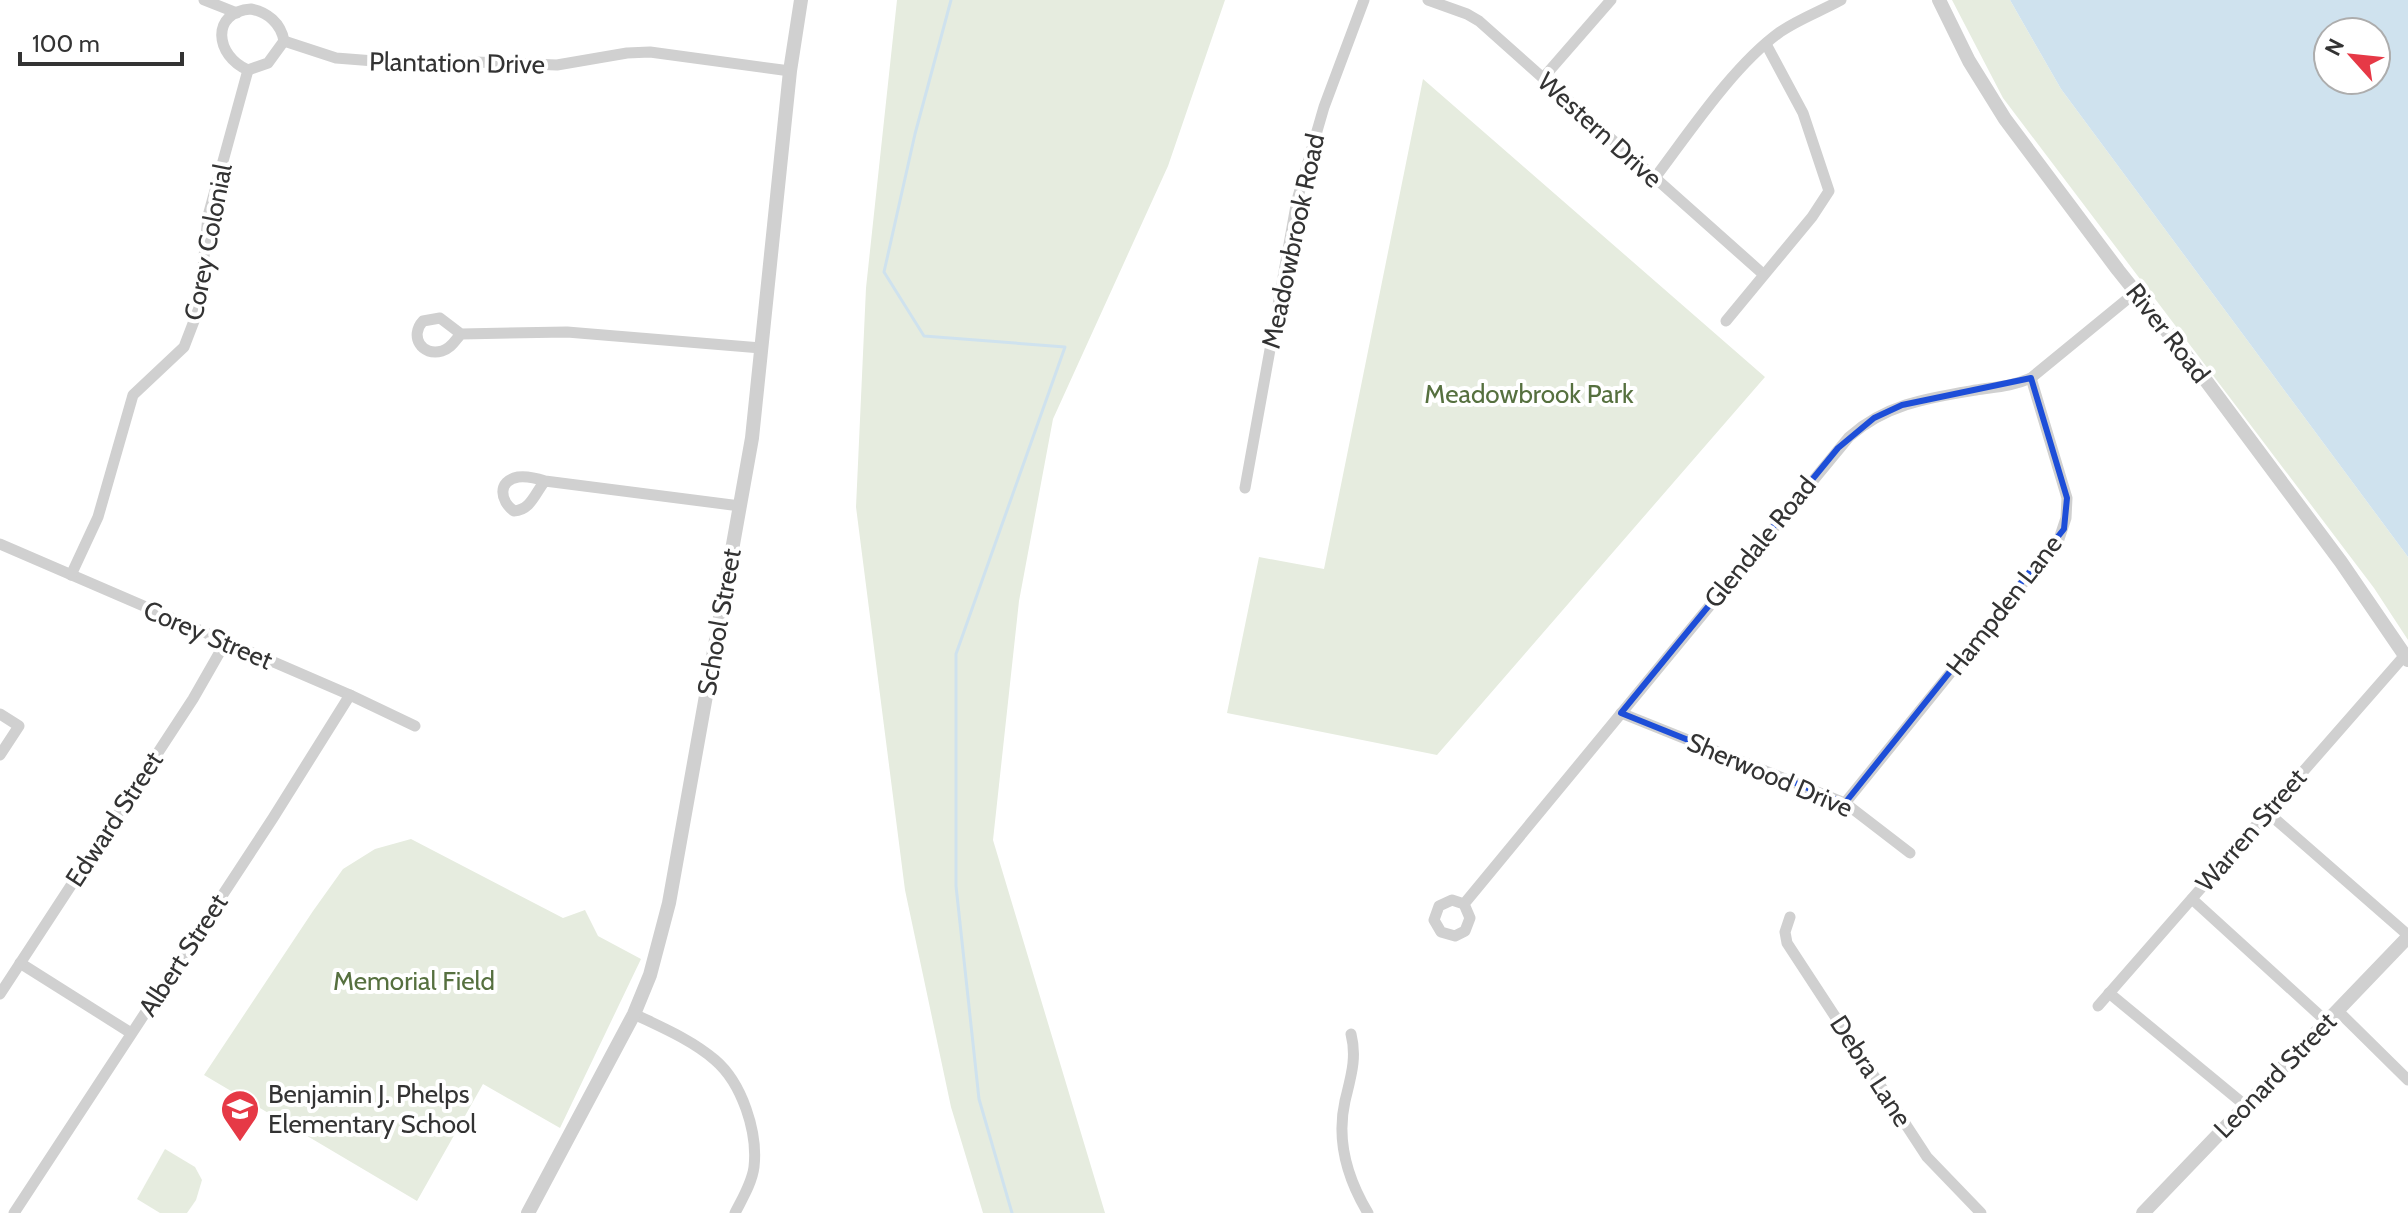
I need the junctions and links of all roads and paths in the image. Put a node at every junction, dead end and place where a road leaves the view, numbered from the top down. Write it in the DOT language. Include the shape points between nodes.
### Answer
graph roads {
  1 [pos="204,0"];
  2 [pos="801,0"];
  3 [pos="1364,0"];
  4 [pos="1428,0"];
  5 [pos="1611,0"];
  6 [pos="1841,0"];
  7 [pos="1939,0"];
  8 [pos="237,13"];
  9 [pos="284,41"];
  10 [pos="1766,44"];
  11 [pos="248,70"];
  12 [pos="790,71"];
  13 [pos="1543,78"];
  14 [pos="1654,179"];
  15 [pos="1763,274"];
  16 [pos="2136,292"];
  17 [pos="1726,321"];
  18 [pos="461,334"];
  19 [pos="761,348"];
  20 [pos="2031,378"];
  21 [pos="545,481"];
  22 [pos="1245,488"];
  23 [pos="740,506"];
  24 [pos="0,544"];
  25 [pos="71,575"];
  26 [pos="225,643"];
  27 [pos="2406,658"];
  28 [pos="350,695"];
  29 [pos="1621,713"];
  30 [pos="0,714"];
  31 [pos="415,726"];
  32 [pos="0,755"];
  33 [pos="1845,803"];
  34 [pos="2267,812"];
  35 [pos="1910,853"];
  36 [pos="2192,899"];
  37 [pos="1464,904"];
  38 [pos="1790,917"];
  39 [pos="2408,936"];
  40 [pos="20,963"];
  41 [pos="2109,993"];
  42 [pos="0,994"];
  43 [pos="2098,1006"];
  44 [pos="2338,1011"];
  45 [pos="634,1014"];
  46 [pos="2327,1022"];
  47 [pos="131,1033"];
  48 [pos="1351,1034"];
  49 [pos="2408,1080"];
  50 [pos="2246,1106"];
  51 [pos="14,1213"];
  52 [pos="528,1213"];
  53 [pos="735,1213"];
  54 [pos="1368,1213"];
  55 [pos="1981,1213"];
  56 [pos="2143,1213"];
  1 -- 8 [label="street"];
  2 -- 12 [label="street, School Street"];
  3 -- 22 [label="street, Meadowbrook Road" via="1297,200"];
  4 -- 13 [label="street, Western Drive" via="1473,17"];
  5 -- 13 [label="street"];
  6 -- 10 [label="street"];
  7 -- 16 [label="street, River Road" via="2005,119"];
  8 -- 9 [label="street" via="251,9 266,14"];
  8 -- 11 [label="street" via="224,26 222,47"];
  9 -- 11 [label="street" via="268,63"];
  9 -- 12 [label="street, Plantation Drive" via="336,58 413,64 557,65 650,52"];
  10 -- 14 [label="street" via="1710,105"];
  10 -- 15 [label="street" via="1803,113 1829,191"];
  11 -- 25 [label="street, Corey Colonial" via="208,216 199,308 184,347 133,395 98,517"];
  12 -- 19 [label="street, School Street"];
  13 -- 14 [label="street, Western Drive"];
  14 -- 15 [label="street, Western Drive"];
  15 -- 17 [label="street"];
  16 -- 20 [label="street, Glendale Road"];
  16 -- 27 [label="street, River Road" via="2335,553"];
  18 -- 19 [label="street" via="567,332"];
  19 -- 23 [label="street, School Street"];
  20 -- 29 [label="street, Glendale Road" via="1910,402 1861,426"];
  20 -- 33 [label="street, Hampden Lane" via="2065,488 2066,518 2059,539"];
  21 -- 23 [label="street"];
  23 -- 45 [label="street, School Street" via="669,903"];
  24 -- 25 [label="street, Corey Street"];
  25 -- 26 [label="street, Corey Street"];
  26 -- 28 [label="street, Corey Street"];
  26 -- 40 [label="street, Edward Street"];
  27 -- 34 [label="street, Warren Street"];
  28 -- 31 [label="street, Corey Street"];
  28 -- 47 [label="street, Albert Street"];
  29 -- 33 [label="street, Sherwood Drive"];
  29 -- 37 [label="street, Glendale Road"];
  30 -- 32 [label="street" via="19,726"];
  33 -- 35 [label="street, Sherwood Drive"];
  34 -- 36 [label="street, Warren Street"];
  34 -- 39 [label="street"];
  36 -- 41 [label="street, Warren Street"];
  36 -- 46 [label="street"];
  38 -- 55 [label="street, Debra Lane" via="1787,943 1927,1157"];
  39 -- 44 [label="street, Leonard Street"];
  40 -- 42 [label="street, Edward Street"];
  40 -- 47 [label="street"];
  41 -- 43 [label="street, Warren Street"];
  41 -- 50 [label="street"];
  44 -- 46 [label="street, Leonard Street"];
  44 -- 49 [label="street"];
  45 -- 52 [label="street, School Street"];
  45 -- 53 [label="street" via="693,1044 732,1080 754,1140 754,1170"];
  46 -- 50 [label="street, Leonard Street"];
  47 -- 51 [label="street, Albert Street"];
  48 -- 54 [label="street" via="1355,1051 1343,1119 1344,1152 1351,1182"];
  50 -- 56 [label="street, Leonard Street"];
}
